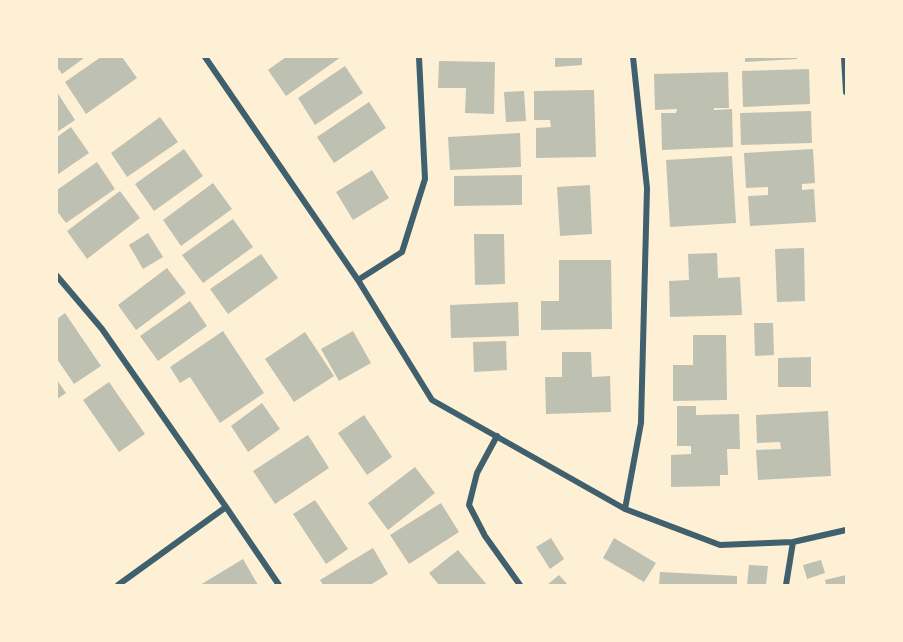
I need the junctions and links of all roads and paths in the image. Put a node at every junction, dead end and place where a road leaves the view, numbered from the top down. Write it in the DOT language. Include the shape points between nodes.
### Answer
graph roads {
  1 [pos="205,57"];
  2 [pos="419,57"];
  3 [pos="633,57"];
  4 [pos="844,57"];
  5 [pos="846,92"];
  6 [pos="57,276"];
  7 [pos="358,280"];
  8 [pos="496,436"];
  9 [pos="226,507"];
  10 [pos="625,509"];
  11 [pos="846,530"];
  12 [pos="794,542"];
  13 [pos="118,585"];
  14 [pos="279,585"];
  15 [pos="520,585"];
  16 [pos="786,585"];
  1 -- 7 [label="street"];
  2 -- 7 [label="street" via="425,179 402,252"];
  3 -- 10 [label="street" via="647,188 641,423"];
  4 -- 5 [label="street"];
  6 -- 9 [label="street" via="102,329"];
  7 -- 8 [label="street" via="432,400"];
  8 -- 10 [label="street"];
  8 -- 15 [label="street" via="477,472 469,505 485,536"];
  9 -- 13 [label="street"];
  9 -- 14 [label="street"];
  10 -- 12 [label="street" via="720,546"];
  11 -- 12 [label="street"];
  12 -- 16 [label="street"];
}
